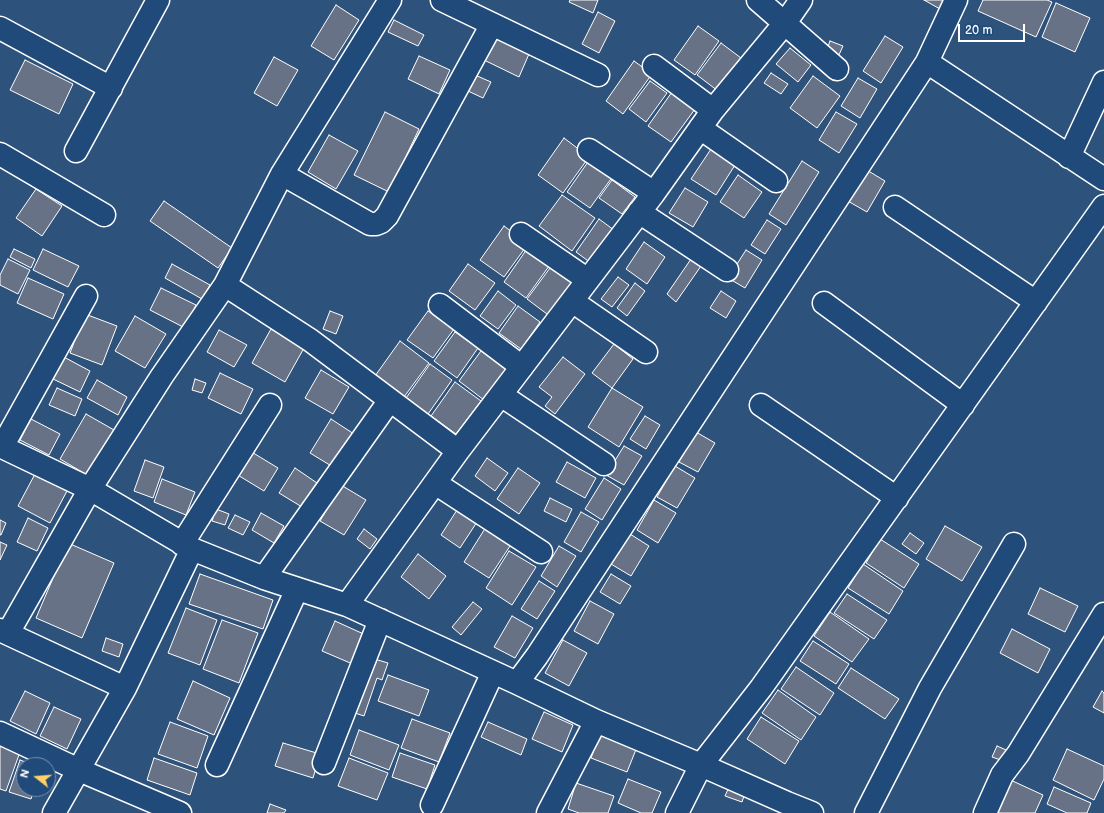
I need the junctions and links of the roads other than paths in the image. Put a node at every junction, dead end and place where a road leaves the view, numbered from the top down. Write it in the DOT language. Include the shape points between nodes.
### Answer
graph roads {
  1 [pos="158,0"];
  2 [pos="390,0"];
  3 [pos="442,0"];
  4 [pos="758,0"];
  5 [pos="801,0"];
  6 [pos="956,0"];
  7 [pos="785,23"];
  8 [pos="492,24"];
  9 [pos="0,28"];
  10 [pos="927,62"];
  11 [pos="654,66"];
  12 [pos="837,69"];
  13 [pos="598,75"];
  14 [pos="1104,82"];
  15 [pos="111,88"];
  16 [pos="713,110"];
  17 [pos="700,128"];
  18 [pos="589,150"];
  19 [pos="76,151"];
  20 [pos="0,154"];
  21 [pos="1069,157"];
  22 [pos="282,174"];
  23 [pos="1104,179"];
  24 [pos="776,181"];
  25 [pos="654,193"];
  26 [pos="1104,206"];
  27 [pos="894,207"];
  28 [pos="639,212"];
  29 [pos="104,215"];
  30 [pos="521,234"];
  31 [pos="727,270"];
  32 [pos="588,280"];
  33 [pos="225,285"];
  34 [pos="86,296"];
  35 [pos="572,301"];
  36 [pos="1036,302"];
  37 [pos="824,303"];
  38 [pos="440,305"];
  39 [pos="646,352"];
  40 [pos="522,367"];
  41 [pos="501,394"];
  42 [pos="390,400"];
  43 [pos="270,405"];
  44 [pos="762,405"];
  45 [pos="963,405"];
  46 [pos="1,446"];
  47 [pos="458,451"];
  48 [pos="604,464"];
  49 [pos="435,483"];
  50 [pos="90,489"];
  51 [pos="897,498"];
  52 [pos="1014,544"];
  53 [pos="187,546"];
  54 [pos="541,552"];
  55 [pos="264,578"];
  56 [pos="297,589"];
  57 [pos="347,605"];
  58 [pos="1104,614"];
  59 [pos="380,620"];
  60 [pos="4,632"];
  61 [pos="493,672"];
  62 [pos="517,683"];
  63 [pos="125,688"];
  64 [pos="596,721"];
  65 [pos="0,733"];
  66 [pos="324,763"];
  67 [pos="217,765"];
  68 [pos="701,765"];
  69 [pos="79,770"];
  70 [pos="432,805"];
  71 [pos="784,808"];
  72 [pos="54,813"];
  73 [pos="180,813"];
  74 [pos="548,813"];
  75 [pos="677,813"];
  76 [pos="812,813"];
  77 [pos="866,813"];
  78 [pos="984,813"];
  1 -- 15 [label="street"];
  2 -- 22 [label="street"];
  3 -- 8 [label="street"];
  4 -- 7 [label="street"];
  5 -- 7 [label="street"];
  6 -- 10 [label="street"];
  7 -- 12 [label="street"];
  7 -- 16 [label="street"];
  8 -- 13 [label="street"];
  8 -- 22 [label="street" via="387,216 381,222 370,224"];
  9 -- 15 [label="street"];
  10 -- 21 [label="street"];
  10 -- 62 [label="street"];
  11 -- 16 [label="street"];
  14 -- 21 [label="street"];
  15 -- 19 [label="street"];
  16 -- 17 [label="street"];
  17 -- 24 [label="street"];
  17 -- 25 [label="street"];
  18 -- 25 [label="street"];
  20 -- 29 [label="street"];
  21 -- 23 [label="street"];
  22 -- 33 [label="street"];
  25 -- 28 [label="street"];
  26 -- 36 [label="street"];
  27 -- 36 [label="street"];
  28 -- 31 [label="street"];
  28 -- 32 [label="street"];
  30 -- 32 [label="street"];
  32 -- 35 [label="street"];
  33 -- 42 [label="street" via="310,340"];
  33 -- 50 [label="street" via="162,376"];
  34 -- 46 [label="street"];
  35 -- 39 [label="street"];
  35 -- 40 [label="street"];
  36 -- 45 [label="street"];
  37 -- 45 [label="street"];
  38 -- 40 [label="street"];
  40 -- 41 [label="street"];
  41 -- 47 [label="street"];
  41 -- 48 [label="street"];
  42 -- 47 [label="street"];
  42 -- 55 [label="street"];
  43 -- 53 [label="street"];
  44 -- 51 [label="street"];
  45 -- 51 [label="street"];
  46 -- 50 [label="street"];
  47 -- 49 [label="street"];
  49 -- 54 [label="street"];
  49 -- 57 [label="street"];
  50 -- 53 [label="street"];
  50 -- 60 [label="street"];
  51 -- 68 [label="street" via="761,688"];
  52 -- 77 [label="street" via="930,688"];
  53 -- 55 [label="street"];
  53 -- 63 [label="street"];
  55 -- 56 [label="street"];
  56 -- 57 [label="street"];
  56 -- 67 [label="street"];
  57 -- 59 [label="street"];
  58 -- 78 [label="street" via="1018,754 1002,775"];
  59 -- 61 [label="street"];
  59 -- 66 [label="street"];
  60 -- 63 [label="street"];
  61 -- 62 [label="street"];
  61 -- 70 [label="street"];
  62 -- 64 [label="street"];
  63 -- 69 [label="street"];
  64 -- 68 [label="street"];
  64 -- 74 [label="street"];
  65 -- 69 [label="street"];
  68 -- 71 [label="street"];
  68 -- 75 [label="street"];
  69 -- 72 [label="street"];
  69 -- 73 [label="street"];
  71 -- 76 [label="street"];
}
